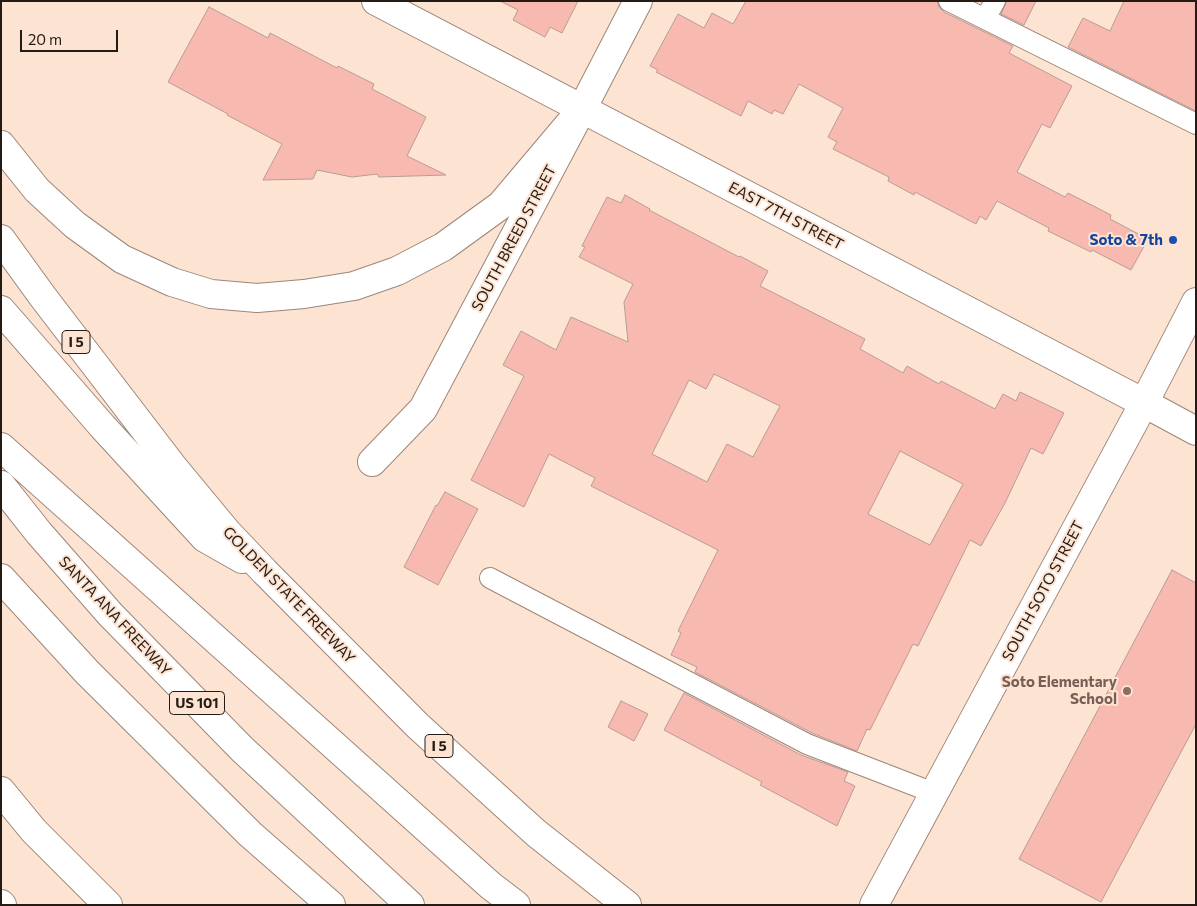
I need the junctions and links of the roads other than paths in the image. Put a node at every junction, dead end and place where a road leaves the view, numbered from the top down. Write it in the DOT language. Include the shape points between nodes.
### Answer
graph roads {
  1 [pos="376,1"];
  2 [pos="638,1"];
  3 [pos="949,1"];
  4 [pos="995,1"];
  5 [pos="986,19"];
  6 [pos="582,109"];
  7 [pos="1196,124"];
  8 [pos="1,145"];
  9 [pos="1,238"];
  10 [pos="1196,302"];
  11 [pos="1,310"];
  12 [pos="1144,403"];
  13 [pos="1196,431"];
  14 [pos="1,447"];
  15 [pos="372,462"];
  16 [pos="1,485"];
  17 [pos="265,572"];
  18 [pos="1,578"];
  19 [pos="490,578"];
  20 [pos="1,791"];
  21 [pos="934,793"];
  22 [pos="108,905"];
  23 [pos="331,905"];
  24 [pos="410,905"];
  25 [pos="516,905"];
  26 [pos="628,905"];
  27 [pos="874,905"];
  1 -- 6 [label="main road, EAST 7TH STREET"];
  2 -- 6 [label="main road, SOUTH BREED STREET"];
  3 -- 5 [label="lane"];
  4 -- 5 [label="lane"];
  5 -- 7 [label="lane"];
  6 -- 8 [label="main road" via="501,205 443,247 397,271 354,286 257,298 211,294 172,282 122,259 75,225 37,190"];
  6 -- 12 [label="main road, EAST 7TH STREET"];
  6 -- 15 [label="main road, SOUTH BREED STREET" via="423,409"];
  9 -- 17 [label="main road, GOLDEN STATE FREEWAY / I 5" via="174,468"];
  10 -- 12 [label="main road, SOUTH SOTO STREET"];
  11 -- 17 [label="main road" via="205,538"];
  12 -- 13 [label="main road, EAST 7TH STREET"];
  12 -- 21 [label="main road, SOUTH SOTO STREET"];
  14 -- 25 [label="main road"];
  16 -- 24 [label="main road, SANTA ANA FREEWAY / US 101" via="110,614 242,749"];
  17 -- 26 [label="main road, GOLDEN STATE FREEWAY / I 5" via="418,726 536,832"];
  18 -- 23 [label="main road" via="87,672 243,827"];
  19 -- 21 [label="lane" via="807,744"];
  20 -- 22 [label="main road" via="34,832"];
  21 -- 27 [label="main road, SOUTH SOTO STREET"];
}
